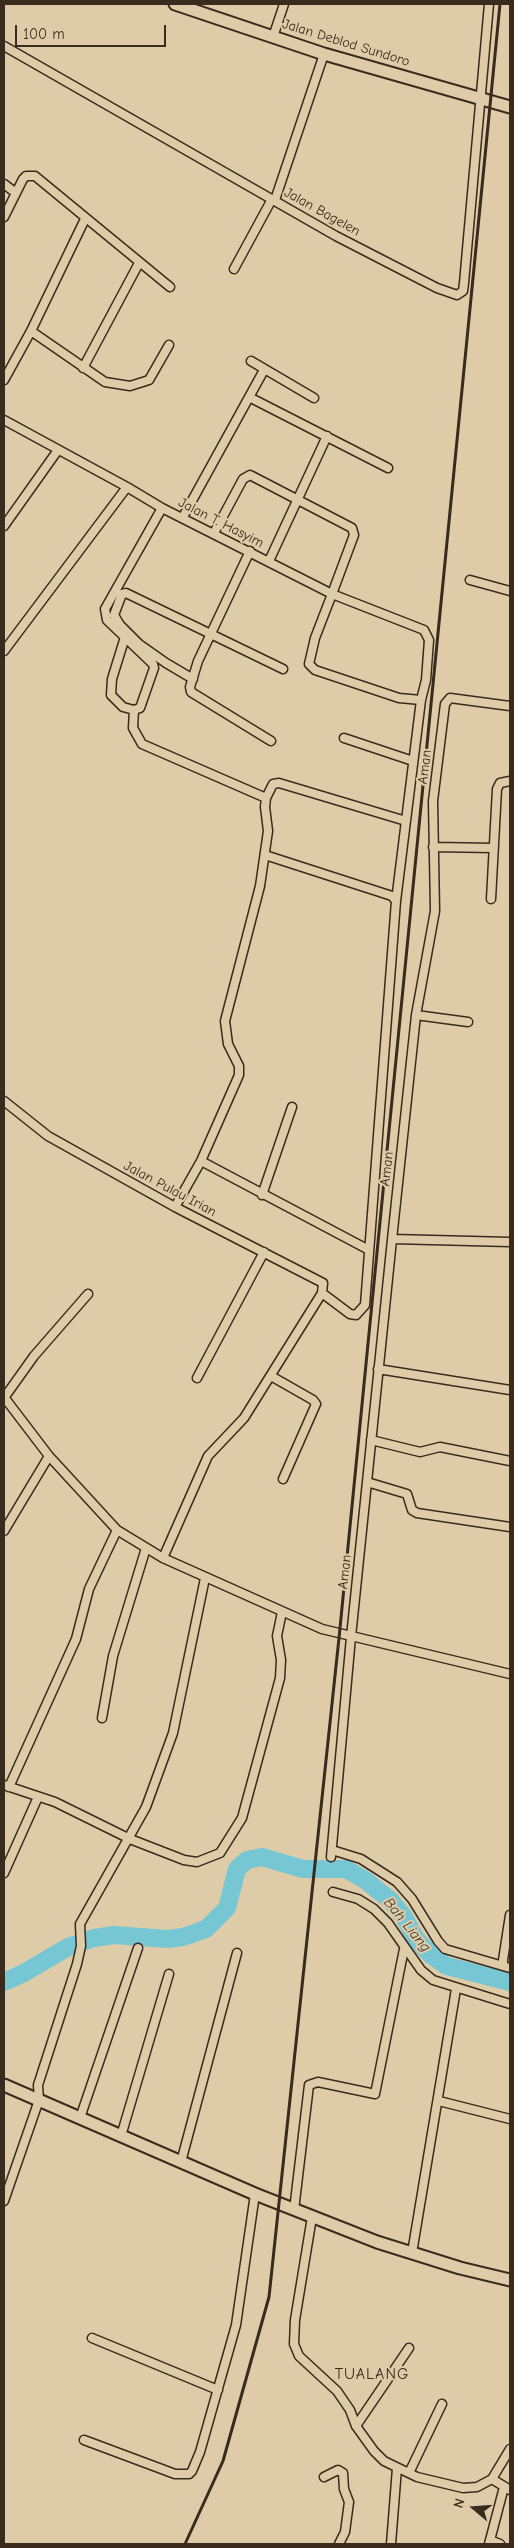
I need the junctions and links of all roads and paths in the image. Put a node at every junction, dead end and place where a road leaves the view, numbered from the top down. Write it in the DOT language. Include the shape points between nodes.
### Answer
graph roads {
  1 [pos="175,4"];
  2 [pos="284,4"];
  3 [pos="489,4"];
  4 [pos="201,8"];
  5 [pos="273,37"];
  6 [pos="4,46"];
  7 [pos="324,54"];
  8 [pos="480,99"];
  9 [pos="510,107"];
  10 [pos="4,184"];
  11 [pos="16,193"];
  12 [pos="273,199"];
  13 [pos="4,218"];
  14 [pos="85,219"];
  15 [pos="139,263"];
  16 [pos="234,269"];
  17 [pos="170,287"];
  18 [pos="31,331"];
  19 [pos="169,345"];
  20 [pos="251,361"];
  21 [pos="83,368"];
  22 [pos="264,370"];
  23 [pos="4,380"];
  24 [pos="249,397"];
  25 [pos="314,398"];
  26 [pos="4,420"];
  27 [pos="327,436"];
  28 [pos="58,450"];
  29 [pos="388,468"];
  30 [pos="127,486"];
  31 [pos="298,499"];
  32 [pos="162,508"];
  33 [pos="183,517"];
  34 [pos="4,526"];
  35 [pos="214,532"];
  36 [pos="250,551"];
  37 [pos="269,561"];
  38 [pos="470,580"];
  39 [pos="510,591"];
  40 [pos="332,594"];
  41 [pos="211,633"];
  42 [pos="125,637"];
  43 [pos="4,651"];
  44 [pos="283,669"];
  45 [pos="193,679"];
  46 [pos="421,700"];
  47 [pos="510,706"];
  48 [pos="134,710"];
  49 [pos="344,738"];
  50 [pos="271,741"];
  51 [pos="413,762"];
  52 [pos="510,782"];
  53 [pos="266,798"];
  54 [pos="406,821"];
  55 [pos="433,847"];
  56 [pos="494,848"];
  57 [pos="265,855"];
  58 [pos="491,899"];
  59 [pos="396,901"];
  60 [pos="416,1015"];
  61 [pos="468,1022"];
  62 [pos="4,1101"];
  63 [pos="292,1107"];
  64 [pos="201,1161"];
  65 [pos="262,1195"];
  66 [pos="175,1207"];
  67 [pos="392,1240"];
  68 [pos="510,1242"];
  69 [pos="369,1250"];
  70 [pos="264,1252"];
  71 [pos="322,1293"];
  72 [pos="88,1294"];
  73 [pos="378,1369"];
  74 [pos="271,1376"];
  75 [pos="197,1378"];
  76 [pos="510,1390"];
  77 [pos="4,1398"];
  78 [pos="371,1440"];
  79 [pos="49,1456"];
  80 [pos="510,1461"];
  81 [pos="283,1480"];
  82 [pos="367,1482"];
  83 [pos="510,1527"];
  84 [pos="118,1530"];
  85 [pos="4,1531"];
  86 [pos="146,1548"];
  87 [pos="163,1558"];
  88 [pos="204,1578"];
  89 [pos="282,1612"];
  90 [pos="350,1637"];
  91 [pos="510,1674"];
  92 [pos="102,1718"];
  93 [pos="6,1786"];
  94 [pos="38,1797"];
  95 [pos="130,1839"];
  96 [pos="4,1874"];
  97 [pos="333,1892"];
  98 [pos="510,1915"];
  99 [pos="138,1948"];
  100 [pos="404,1949"];
  101 [pos="238,1953"];
  102 [pos="507,1967"];
  103 [pos="169,1974"];
  104 [pos="456,1989"];
  105 [pos="510,2004"];
  106 [pos="4,2085"];
  107 [pos="39,2100"];
  108 [pos="438,2101"];
  109 [pos="80,2118"];
  110 [pos="510,2119"];
  111 [pos="121,2136"];
  112 [pos="181,2162"];
  113 [pos="255,2194"];
  114 [pos="4,2201"];
  115 [pos="294,2210"];
  116 [pos="312,2217"];
  117 [pos="412,2253"];
  118 [pos="510,2280"];
  119 [pos="92,2338"];
  120 [pos="409,2348"];
  121 [pos="218,2390"];
  122 [pos="442,2404"];
  123 [pos="356,2426"];
  124 [pos="84,2440"];
  125 [pos="510,2449"];
  126 [pos="398,2468"];
  127 [pos="409,2473"];
  128 [pos="324,2477"];
  129 [pos="492,2479"];
  130 [pos="507,2489"];
  131 [pos="489,2542"];
  132 [pos="340,2544"];
  133 [pos="391,2544"];
  134 [pos="500,2544"];
  1 -- 4 [label="street, Jalan Deblod Sundoro"];
  2 -- 5 [label="street"];
  3 -- 8 [label="street"];
  4 -- 5 [label="street, Jalan Deblod Sundoro"];
  5 -- 7 [label="street, Jalan Deblod Sundoro"];
  6 -- 12 [label="street, Jalan Bagelen"];
  7 -- 8 [label="street, Jalan Deblod Sundoro"];
  7 -- 12 [label="street"];
  8 -- 9 [label="street, Jalan Deblod Sundoro"];
  8 -- 12 [label="street, Jalan Bagelen" via="464,283 463,291 457,295 405,272"];
  10 -- 11 [label="street"];
  11 -- 13 [label="street"];
  11 -- 14 [label="street" via="26,176 35,176"];
  12 -- 16 [label="street"];
  14 -- 15 [label="street"];
  14 -- 18 [label="street"];
  15 -- 17 [label="street"];
  15 -- 21 [label="street"];
  18 -- 21 [label="street"];
  18 -- 23 [label="street"];
  19 -- 21 [label="street" via="149,380 130,386 105,382"];
  20 -- 22 [label="street"];
  22 -- 24 [label="street"];
  22 -- 25 [label="street"];
  24 -- 27 [label="street"];
  24 -- 33 [label="street"];
  26 -- 28 [label="street, Jalan T. Hasyim"];
  27 -- 29 [label="street"];
  27 -- 31 [label="street"];
  28 -- 30 [label="street, Jalan T. Hasyim"];
  28 -- 34 [label="street"];
  30 -- 32 [label="street, Jalan T. Hasyim"];
  30 -- 43 [label="street"];
  31 -- 35 [label="street" via="250,475 246,476"];
  31 -- 37 [label="street"];
  31 -- 40 [label="street" via="344,522 354,531"];
  32 -- 33 [label="street, Jalan T. Hasyim"];
  32 -- 42 [label="street" via="105,609 107,620"];
  33 -- 35 [label="street, Jalan T. Hasyim"];
  35 -- 36 [label="street, Jalan T. Hasyim"];
  36 -- 37 [label="street, Jalan T. Hasyim"];
  36 -- 41 [label="street"];
  37 -- 40 [label="street, Jalan T. Hasyim"];
  38 -- 39 [label="street"];
  40 -- 46 [label="street, Jalan T. Hasyim" via="424,630 429,640"];
  40 -- 46 [label="street" via="309,664 315,670 399,698"];
  41 -- 44 [label="street"];
  41 -- 45 [label="street"];
  41 -- 45 [label="street" via="126,593 122,594 114,615 120,626 139,644"];
  42 -- 48 [label="street" via="112,679 111,695 123,707"];
  42 -- 48 [label="street" via="154,668 140,708"];
  45 -- 50 [label="street" via="191,692"];
  46 -- 51 [label="street"];
  47 -- 55 [label="street, Aman" via="450,698 445,704 434,802"];
  48 -- 53 [label="street" via="133,728 142,744"];
  49 -- 51 [label="street"];
  51 -- 54 [label="street"];
  52 -- 56 [label="street" via="498,786"];
  53 -- 54 [label="street" via="273,784 280,783"];
  53 -- 57 [label="street" via="268,831"];
  54 -- 59 [label="street"];
  55 -- 56 [label="street"];
  55 -- 60 [label="street, Aman" via="435,912"];
  56 -- 58 [label="street"];
  57 -- 59 [label="street" via="392,896"];
  57 -- 64 [label="street" via="225,1021 228,1044 239,1075"];
  59 -- 69 [label="street"];
  60 -- 61 [label="street"];
  60 -- 67 [label="street, Aman"];
  62 -- 66 [label="street, Jalan Pulau Irian" via="48,1136"];
  63 -- 65 [label="street"];
  64 -- 65 [label="street"];
  64 -- 66 [label="street"];
  65 -- 69 [label="street"];
  66 -- 70 [label="street, Jalan Pulau Irian"];
  67 -- 68 [label="street"];
  67 -- 73 [label="street, Aman"];
  69 -- 71 [label="street, Jalan Pulau Irian" via="362,1311 350,1314"];
  70 -- 71 [label="street, Jalan Pulau Irian" via="318,1279 323,1283"];
  70 -- 75 [label="street"];
  71 -- 74 [label="street"];
  72 -- 77 [label="street" via="34,1356"];
  73 -- 76 [label="street"];
  73 -- 78 [label="street, Aman"];
  74 -- 81 [label="street" via="316,1404"];
  74 -- 87 [label="street" via="244,1418 208,1456"];
  77 -- 79 [label="street"];
  78 -- 80 [label="street" via="420,1452 440,1447"];
  78 -- 82 [label="street, Aman"];
  79 -- 84 [label="street"];
  79 -- 85 [label="street"];
  82 -- 83 [label="street" via="407,1494 412,1510 417,1513"];
  82 -- 90 [label="street, Aman"];
  84 -- 86 [label="street"];
  84 -- 93 [label="street" via="89,1589 76,1639"];
  86 -- 87 [label="street"];
  86 -- 92 [label="street" via="113,1656"];
  87 -- 88 [label="street"];
  88 -- 89 [label="street"];
  88 -- 95 [label="street" via="173,1734 146,1807"];
  89 -- 90 [label="street" via="322,1630"];
  89 -- 95 [label="street" via="277,1636 282,1660 280,1678 242,1818 227,1844 220,1852 197,1862"];
  90 -- 91 [label="street"];
  90 -- 102 [label="street, Aman" via="332,1853 360,1859 397,1882 445,1949"];
  93 -- 94 [label="street"];
  94 -- 95 [label="street" via="55,1802"];
  94 -- 96 [label="street"];
  95 -- 107 [label="street" via="80,1924 81,1946 38,2085"];
  97 -- 100 [label="street" via="358,1898 374,1909 388,1923"];
  98 -- 102 [label="street" via="504,1945"];
  99 -- 109 [label="street"];
  100 -- 104 [label="street" via="433,1980"];
  100 -- 115 [label="street" via="375,2094 318,2082 309,2085"];
  101 -- 112 [label="street"];
  103 -- 111 [label="street"];
  104 -- 105 [label="street"];
  104 -- 108 [label="street"];
  106 -- 107 [label="street"];
  107 -- 109 [label="street"];
  107 -- 114 [label="street"];
  108 -- 110 [label="street"];
  108 -- 117 [label="street"];
  109 -- 111 [label="street"];
  111 -- 112 [label="street"];
  112 -- 113 [label="street"];
  113 -- 115 [label="street"];
  113 -- 121 [label="street" via="236,2325"];
  115 -- 116 [label="street"];
  116 -- 117 [label="street"];
  116 -- 123 [label="street" via="294,2344 300,2356 337,2391"];
  117 -- 118 [label="street"];
  119 -- 121 [label="street"];
  120 -- 123 [label="street"];
  121 -- 124 [label="street" via="200,2452 189,2474 175,2474"];
  122 -- 127 [label="street"];
  123 -- 126 [label="street" via="384,2462"];
  125 -- 129 [label="street"];
  126 -- 127 [label="street"];
  126 -- 133 [label="street"];
  127 -- 129 [label="street" via="463,2488 477,2487"];
  128 -- 132 [label="street" via="338,2470 343,2473 349,2502"];
  129 -- 130 [label="street"];
  130 -- 131 [label="street"];
  131 -- 134 [label="street"];
}
